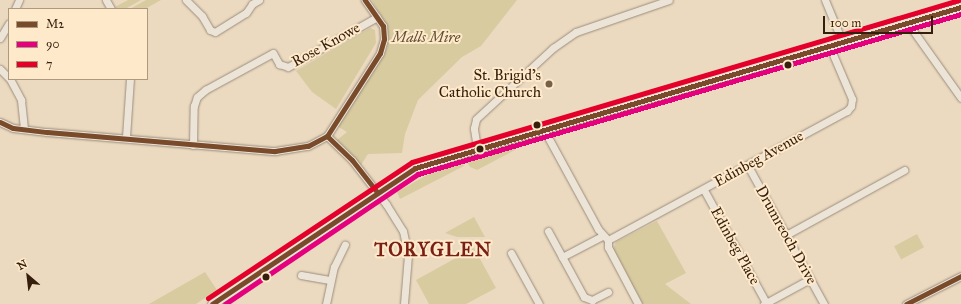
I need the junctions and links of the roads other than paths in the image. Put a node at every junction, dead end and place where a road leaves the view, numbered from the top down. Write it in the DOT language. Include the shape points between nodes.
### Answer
graph roads {
  1 [pos="186,0"];
  2 [pos="259,0"];
  3 [pos="364,0"];
  4 [pos="669,0"];
  5 [pos="825,0"];
  6 [pos="961,7"];
  7 [pos="376,17"];
  8 [pos="907,22"];
  9 [pos="8,25"];
  10 [pos="0,37"];
  11 [pos="842,41"];
  12 [pos="829,45"];
  13 [pos="0,69"];
  14 [pos="8,77"];
  15 [pos="10,80"];
  16 [pos="130,80"];
  17 [pos="961,98"];
  18 [pos="0,122"];
  19 [pos="543,128"];
  20 [pos="24,129"];
  21 [pos="327,136"];
  22 [pos="126,137"];
  23 [pos="193,145"];
  24 [pos="477,148"];
  25 [pos="748,166"];
  26 [pos="904,170"];
  27 [pos="704,190"];
  28 [pos="377,192"];
  29 [pos="548,231"];
  30 [pos="786,235"];
  31 [pos="605,238"];
  32 [pos="345,244"];
  33 [pos="511,253"];
  34 [pos="562,257"];
  35 [pos="301,275"];
  36 [pos="961,276"];
  37 [pos="810,279"];
  38 [pos="330,280"];
  39 [pos="608,292"];
  40 [pos="212,304"];
  41 [pos="326,304"];
  42 [pos="404,304"];
  43 [pos="539,304"];
  44 [pos="638,304"];
  45 [pos="765,304"];
  46 [pos="824,304"];
  47 [pos="906,304"];
  1 -- 2 [label="street" via="202,16 210,30 215,32 246,13 252,4"];
  3 -- 7 [label="street"];
  4 -- 24 [label="street" via="576,32 553,48 476,119 474,128"];
  5 -- 11 [label="street"];
  6 -- 8 [label="main road"];
  7 -- 21 [label="street" via="384,33 380,53"];
  7 -- 23 [label="street, Rose Knowe" via="288,67 279,64 273,53 205,90 197,97 194,106"];
  8 -- 11 [label="main road"];
  8 -- 17 [label="street"];
  9 -- 10 [label="street"];
  11 -- 12 [label="main road"];
  12 -- 19 [label="main road"];
  12 -- 25 [label="street, Edinbeg Avenue" via="852,99 851,106"];
  13 -- 14 [label="street"];
  15 -- 20 [label="street" via="21,100"];
  16 -- 22 [label="street"];
  18 -- 20 [label="street"];
  19 -- 24 [label="main road"];
  19 -- 31 [label="street"];
  20 -- 22 [label="street"];
  21 -- 23 [label="street" via="308,146 276,151"];
  21 -- 28 [label="street" via="352,160"];
  22 -- 23 [label="street"];
  24 -- 28 [label="main road" via="415,168"];
  25 -- 27 [label="street, Edinbeg Avenue"];
  25 -- 30 [label="street, Drumreoch Drive"];
  26 -- 30 [label="street"];
  27 -- 31 [label="street, Edinbeg Avenue"];
  27 -- 45 [label="street, Edinbeg Place"];
  28 -- 40 [label="main road"];
  28 -- 42 [label="street" via="403,231 407,245"];
  29 -- 34 [label="street"];
  30 -- 37 [label="street, Drumreoch Drive"];
  31 -- 34 [label="street, Edinbeg Avenue"];
  31 -- 44 [label="street"];
  32 -- 38 [label="street" via="338,254"];
  33 -- 43 [label="street"];
  34 -- 39 [label="street" via="584,297 592,300"];
  35 -- 38 [label="street"];
  36 -- 47 [label="street"];
  37 -- 45 [label="street"];
  37 -- 46 [label="street, Drumreoch Drive"];
  38 -- 41 [label="street"];
}
